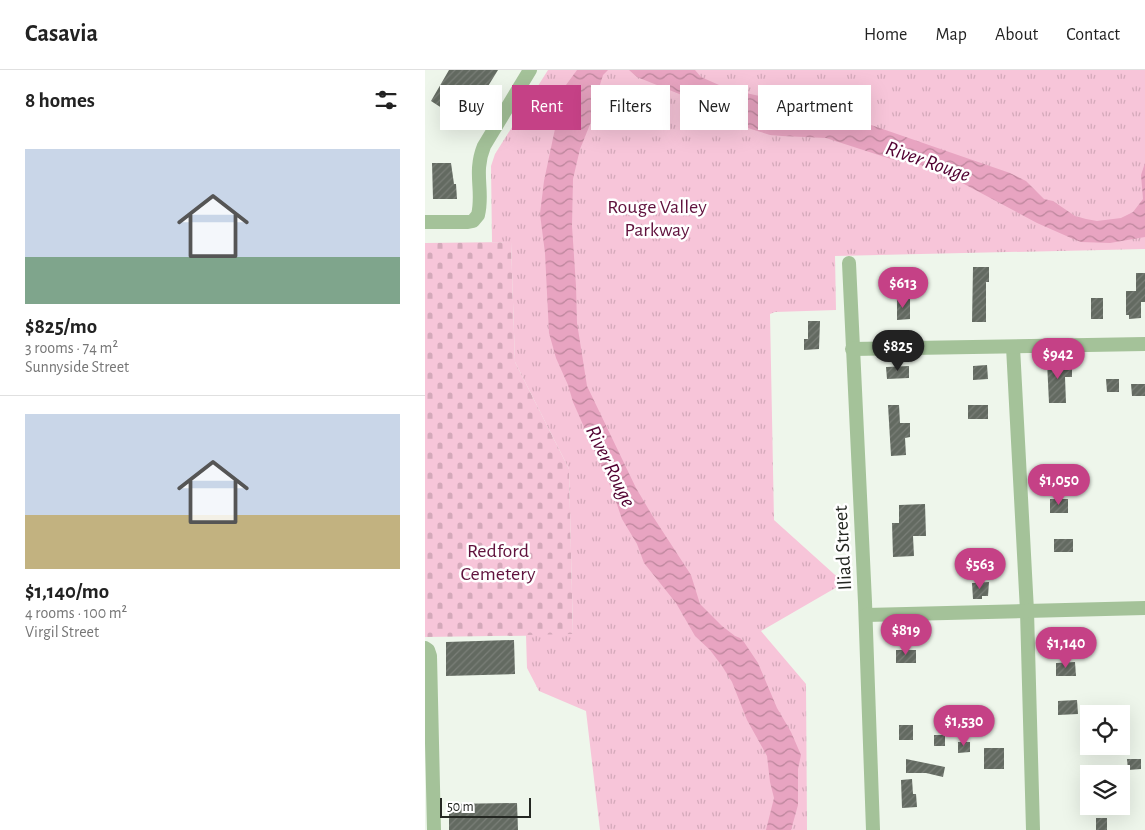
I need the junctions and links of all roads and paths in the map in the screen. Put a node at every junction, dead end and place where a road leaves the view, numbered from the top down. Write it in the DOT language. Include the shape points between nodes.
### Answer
graph roads {
  1 [pos="530,70"];
  2 [pos="425,222"];
  3 [pos="849,263"];
  4 [pos="1145,344"];
  5 [pos="1013,347"];
  6 [pos="852,349"];
  7 [pos="1145,608"];
  8 [pos="1027,611"];
  9 [pos="866,615"];
  10 [pos="426,649"];
  11 [pos="434,830"];
  12 [pos="873,830"];
  13 [pos="1033,830"];
  1 -- 2 [label="street" via="484,146 478,164 478,215 468,222"];
  3 -- 6 [label="street, Iliad Street"];
  4 -- 5 [label="street"];
  5 -- 6 [label="street"];
  5 -- 8 [label="street"];
  6 -- 9 [label="street, Iliad Street"];
  7 -- 8 [label="street"];
  8 -- 9 [label="street"];
  8 -- 13 [label="street"];
  9 -- 12 [label="street, Iliad Street"];
  10 -- 11 [label="street" via="430,656"];
}
